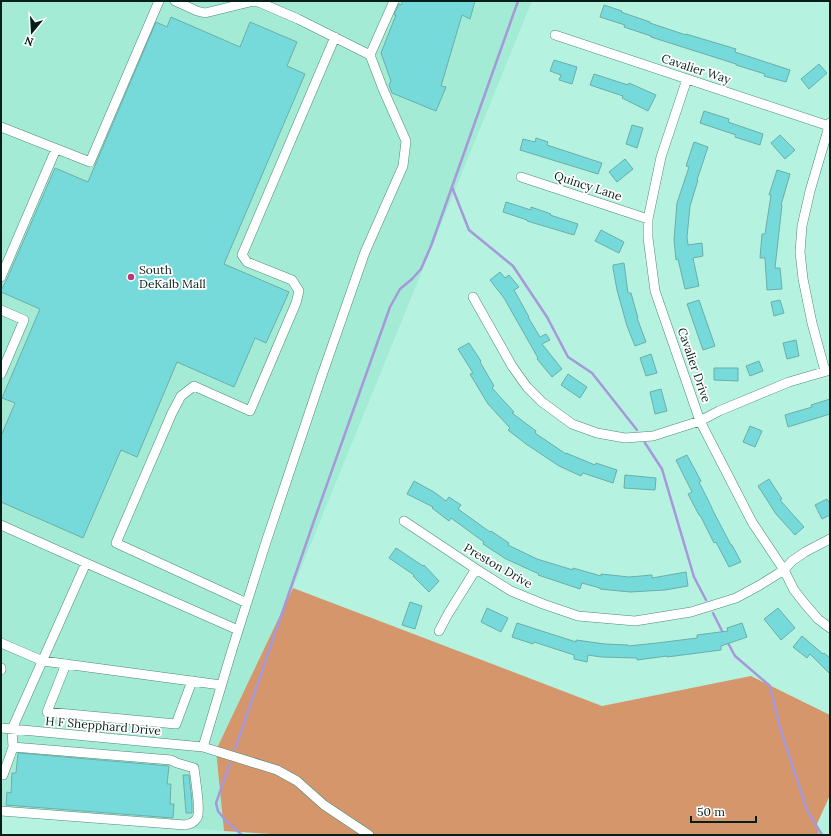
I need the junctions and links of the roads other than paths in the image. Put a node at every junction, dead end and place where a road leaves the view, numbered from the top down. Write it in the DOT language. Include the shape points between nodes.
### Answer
graph roads {
  1 [pos="159,1"];
  2 [pos="175,1"];
  3 [pos="394,1"];
  4 [pos="555,35"];
  5 [pos="334,37"];
  6 [pos="370,55"];
  7 [pos="687,79"];
  8 [pos="830,125"];
  9 [pos="1,127"];
  10 [pos="56,149"];
  11 [pos="521,177"];
  12 [pos="648,218"];
  13 [pos="1,277"];
  14 [pos="473,297"];
  15 [pos="1,310"];
  16 [pos="827,370"];
  17 [pos="1,374"];
  18 [pos="700,421"];
  19 [pos="404,521"];
  20 [pos="1,526"];
  21 [pos="830,539"];
  22 [pos="86,563"];
  23 [pos="476,569"];
  24 [pos="784,570"];
  25 [pos="247,603"];
  26 [pos="830,628"];
  27 [pos="238,630"];
  28 [pos="439,631"];
  29 [pos="1,642"];
  30 [pos="43,661"];
  31 [pos="66,664"];
  32 [pos="192,681"];
  33 [pos="221,685"];
  34 [pos="1,728"];
  35 [pos="12,729"];
  36 [pos="13,747"];
  37 [pos="203,747"];
  38 [pos="1,775"];
  39 [pos="1,811"];
  40 [pos="369,835"];
  1 -- 10 [label="street" via="90,162"];
  2 -- 5 [label="street" via="205,13 254,1"];
  3 -- 6 [label="street"];
  4 -- 7 [label="street, Cavalier Way"];
  5 -- 6 [label="street"];
  5 -- 25 [label="street" via="242,255 247,262 292,280 299,291 275,354 250,412 194,386 181,396 116,543"];
  6 -- 25 [label="street" via="406,141 403,166 365,252"];
  7 -- 8 [label="street, Cavalier Way"];
  7 -- 12 [label="street, Cavalier Drive" via="661,157"];
  8 -- 16 [label="street" via="810,191 802,226 800,252 812,323"];
  9 -- 10 [label="street"];
  10 -- 13 [label="street"];
  11 -- 12 [label="street, Quincy Lane"];
  12 -- 18 [label="street, Cavalier Drive" via="655,291"];
  14 -- 18 [label="street" via="512,366 527,387 542,402 572,424 596,433 628,438 653,436"];
  15 -- 17 [label="street" via="24,320"];
  16 -- 18 [label="street" via="789,382"];
  18 -- 24 [label="street, Cavalier Drive" via="752,522"];
  19 -- 23 [label="street, Preston Drive"];
  20 -- 22 [label="street"];
  21 -- 24 [label="street, Preston Drive" via="792,561"];
  22 -- 27 [label="street"];
  22 -- 30 [label="street"];
  23 -- 24 [label="street, Preston Drive" via="511,591 578,616 635,621 691,612 736,598"];
  23 -- 28 [label="street"];
  24 -- 26 [label="street, Cavalier Drive" via="794,590 805,604"];
  25 -- 27 [label="street"];
  27 -- 33 [label="street"];
  29 -- 30 [label="street"];
  30 -- 31 [label="street"];
  30 -- 35 [label="street"];
  31 -- 32 [label="street"];
  31 -- 32 [label="street" via="47,712 176,724"];
  32 -- 33 [label="street"];
  33 -- 37 [label="street"];
  34 -- 35 [label="street, H F Shepphard Drive"];
  35 -- 36 [label="street"];
  35 -- 37 [label="street, H F Shepphard Drive"];
  36 -- 38 [label="street"];
  36 -- 39 [label="street" via="171,760 194,768 198,817 193,824 185,825"];
  37 -- 40 [label="street, H F Shepphard Drive" via="277,770 297,781 324,805"];
}
